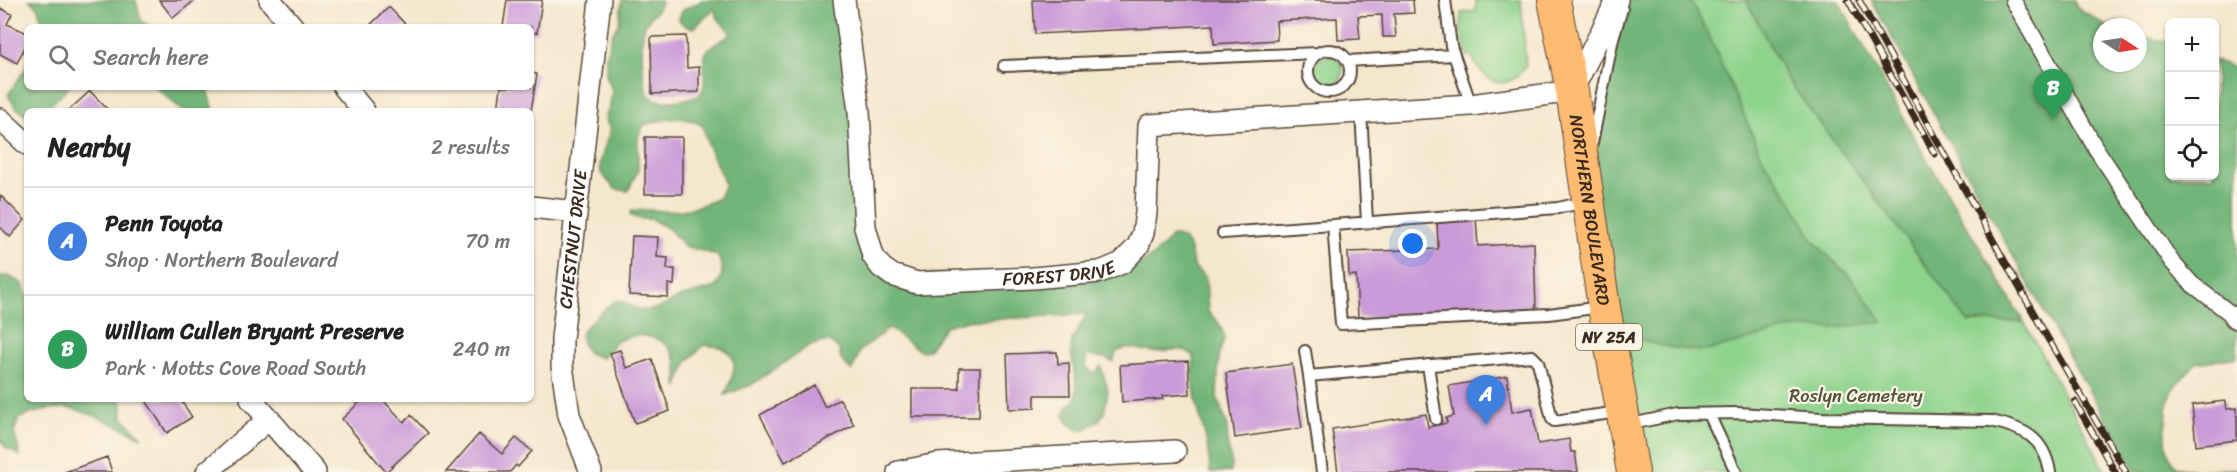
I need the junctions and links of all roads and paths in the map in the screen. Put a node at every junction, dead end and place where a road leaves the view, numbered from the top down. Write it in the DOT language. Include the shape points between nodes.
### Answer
graph roads {
  1 [pos="270,0"];
  2 [pos="600,0"];
  3 [pos="844,0"];
  4 [pos="1445,0"];
  5 [pos="1554,0"];
  6 [pos="1569,0"];
  7 [pos="1617,0"];
  8 [pos="1625,0"];
  9 [pos="2013,0"];
  10 [pos="290,24"];
  11 [pos="1318,53"];
  12 [pos="1454,55"];
  13 [pos="1347,61"];
  14 [pos="1004,66"];
  15 [pos="346,90"];
  16 [pos="1572,91"];
  17 [pos="1330,103"];
  18 [pos="1471,105"];
  19 [pos="362,108"];
  20 [pos="1361,111"];
  21 [pos="0,118"];
  22 [pos="24,141"];
  23 [pos="1586,190"];
  24 [pos="534,207"];
  25 [pos="576,212"];
  26 [pos="1367,222"];
  27 [pos="1333,225"];
  28 [pos="1223,233"];
  29 [pos="1604,307"];
  30 [pos="2236,318"];
  31 [pos="1305,351"];
  32 [pos="1428,365"];
  33 [pos="1309,376"];
  34 [pos="254,402"];
  35 [pos="1709,414"];
  36 [pos="1624,418"];
  37 [pos="269,419"];
  38 [pos="1436,419"];
  39 [pos="1174,451"];
  40 [pos="207,472"];
  41 [pos="315,472"];
  42 [pos="591,472"];
  43 [pos="898,472"];
  44 [pos="1322,472"];
  45 [pos="1633,472"];
  46 [pos="1736,472"];
  47 [pos="2050,472"];
  1 -- 10 [label="street"];
  2 -- 25 [label="street, CHESTNUT DRIVE"];
  3 -- 17 [label="street, FOREST DRIVE" via="859,111 868,243 881,267 917,283 1100,272 1122,263 1138,246 1143,233 1149,125"];
  4 -- 12 [label="lane"];
  5 -- 16 [label="main road, NORTHERN BOULEVARD / NY 25A"];
  6 -- 16 [label="main road, NORTHERN BOULEVARD / NY 25A"];
  7 -- 16 [label="street"];
  8 -- 23 [label="lane" via="1613,38"];
  9 -- 30 [label="street" via="2095,147 2172,262 2192,284"];
  11 -- 13 [label="lane" via="1335,51"];
  11 -- 14 [label="lane"];
  11 -- 17 [label="lane" via="1309,63 1308,77"];
  12 -- 13 [label="lane"];
  12 -- 18 [label="lane"];
  13 -- 17 [label="lane" via="1350,75"];
  15 -- 19 [label="street"];
  16 -- 18 [label="street, FOREST DRIVE"];
  16 -- 23 [label="main road, NORTHERN BOULEVARD / NY 25A"];
  17 -- 20 [label="street, FOREST DRIVE"];
  18 -- 20 [label="street, FOREST DRIVE"];
  20 -- 26 [label="lane"];
  21 -- 22 [label="street"];
  23 -- 26 [label="lane" via="1558,208"];
  23 -- 29 [label="main road, NORTHERN BOULEVARD / NY 25A"];
  24 -- 25 [label="street"];
  25 -- 42 [label="street, CHESTNUT DRIVE" via="562,366 569,416"];
  26 -- 27 [label="lane"];
  27 -- 28 [label="lane"];
  27 -- 29 [label="lane" via="1341,324 1549,314"];
  29 -- 36 [label="main road, NORTHERN BOULEVARD / NY 25A"];
  31 -- 33 [label="lane"];
  32 -- 33 [label="lane"];
  32 -- 36 [label="lane" via="1532,356 1538,362 1554,422"];
  32 -- 38 [label="lane"];
  33 -- 44 [label="lane"];
  34 -- 37 [label="street"];
  35 -- 36 [label="lane"];
  35 -- 46 [label="lane"];
  35 -- 47 [label="lane" via="1990,421 2018,427 2030,435 2043,452"];
  36 -- 45 [label="main road, NORTHERN BOULEVARD / NY 25A"];
  37 -- 40 [label="street"];
  37 -- 41 [label="street"];
  39 -- 43 [label="street" via="938,464"];
}
